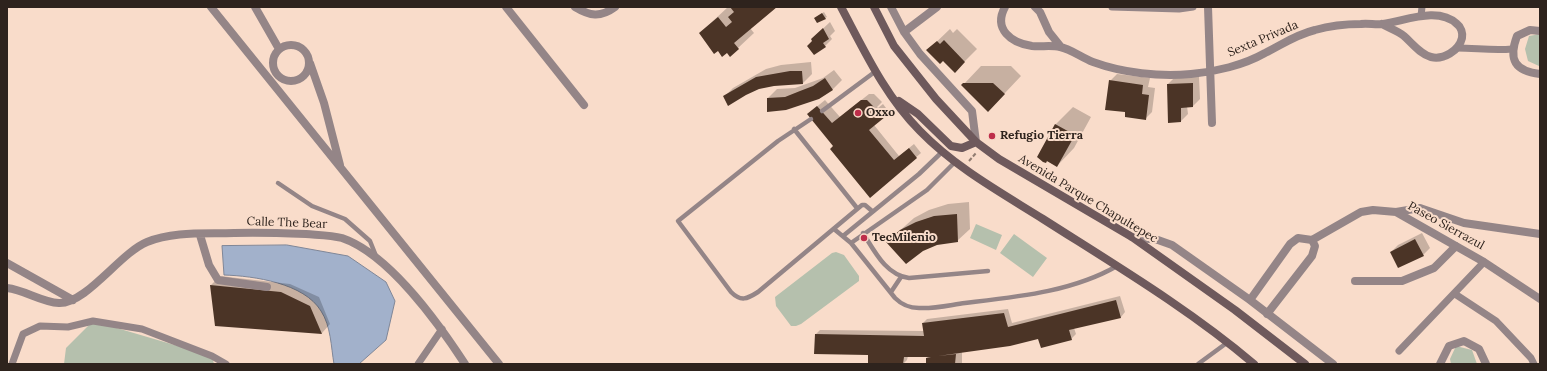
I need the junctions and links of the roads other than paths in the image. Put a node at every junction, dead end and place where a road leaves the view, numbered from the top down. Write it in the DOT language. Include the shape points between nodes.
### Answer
graph roads {
  1 [pos="211,7"];
  2 [pos="255,7"];
  3 [pos="506,7"];
  4 [pos="576,7"];
  5 [pos="615,7"];
  6 [pos="840,7"];
  7 [pos="874,7"];
  8 [pos="891,7"];
  9 [pos="937,7"];
  10 [pos="1005,7"];
  11 [pos="1035,7"];
  12 [pos="1112,7"];
  13 [pos="1193,7"];
  14 [pos="1208,7"];
  15 [pos="1422,7"];
  16 [pos="1421,16"];
  17 [pos="1382,24"];
  18 [pos="1540,31"];
  19 [pos="904,32"];
  20 [pos="1061,47"];
  21 [pos="1457,48"];
  22 [pos="279,49"];
  23 [pos="1512,49"];
  24 [pos="309,60"];
  25 [pos="1210,70"];
  26 [pos="876,71"];
  27 [pos="1540,74"];
  28 [pos="890,95"];
  29 [pos="584,105"];
  30 [pos="822,111"];
  31 [pos="811,119"];
  32 [pos="1212,123"];
  33 [pos="794,129"];
  34 [pos="979,144"];
  35 [pos="942,152"];
  36 [pos="954,163"];
  37 [pos="341,168"];
  38 [pos="278,183"];
  39 [pos="857,208"];
  40 [pos="872,211"];
  41 [pos="1396,212"];
  42 [pos="834,229"];
  43 [pos="864,233"];
  44 [pos="200,234"];
  45 [pos="1540,234"];
  46 [pos="843,236"];
  47 [pos="1132,237"];
  48 [pos="1312,240"];
  49 [pos="851,243"];
  50 [pos="1456,246"];
  51 [pos="376,257"];
  52 [pos="1484,262"];
  53 [pos="7,264"];
  54 [pos="1117,266"];
  55 [pos="988,271"];
  56 [pos="901,277"];
  57 [pos="1354,281"];
  58 [pos="267,287"];
  59 [pos="7,288"];
  60 [pos="891,292"];
  61 [pos="1455,294"];
  62 [pos="1540,299"];
  63 [pos="73,300"];
  64 [pos="1250,300"];
  65 [pos="1267,314"];
  66 [pos="442,328"];
  67 [pos="1228,342"];
  68 [pos="1399,351"];
  69 [pos="12,364"];
  70 [pos="226,364"];
  71 [pos="418,364"];
  72 [pos="465,364"];
  73 [pos="499,364"];
  74 [pos="1198,364"];
  75 [pos="1254,364"];
  76 [pos="1305,364"];
  77 [pos="1333,364"];
  78 [pos="1440,364"];
  79 [pos="1486,364"];
  80 [pos="1534,364"];
  1 -- 37 [label="street"];
  2 -- 22 [label="street"];
  3 -- 29 [label="street"];
  4 -- 5 [label="street" via="588,14 596,15"];
  6 -- 26 [label="main road"];
  7 -- 34 [label="main road, Avenida Parque Chapultepec" via="894,46 936,99"];
  8 -- 19 [label="street"];
  9 -- 19 [label="street"];
  10 -- 20 [label="street, Sexta Privada" via="1000,16 1002,29 1012,40 1032,46"];
  11 -- 20 [label="street, Sexta Privada"];
  12 -- 13 [label="street" via="1179,10"];
  14 -- 25 [label="street"];
  15 -- 16 [label="street"];
  16 -- 17 [label="street, Sexta Privada"];
  16 -- 21 [label="street, Sexta Privada" via="1453,20 1461,27 1462,38"];
  17 -- 21 [label="street, Sexta Privada" via="1403,35 1417,49 1431,57 1448,55"];
  17 -- 25 [label="street, Sexta Privada" via="1316,30 1290,38 1264,54"];
  18 -- 23 [label="street" via="1530,30 1517,36"];
  19 -- 34 [label="street" via="938,75 972,111"];
  20 -- 25 [label="street, Sexta Privada" via="1094,62 1124,70 1184,74"];
  21 -- 23 [label="street" via="1495,51"];
  22 -- 24 [label="street" via="284,46 296,46 306,52"];
  22 -- 24 [label="street" via="272,65 282,79 300,79 308,70"];
  23 -- 27 [label="street" via="1515,63 1526,73"];
  24 -- 37 [label="street" via="324,103"];
  25 -- 32 [label="street"];
  26 -- 28 [label="main road"];
  26 -- 30 [label="lane"];
  28 -- 34 [label="main road" via="918,114 951,146 962,148"];
  28 -- 35 [label="main road" via="919,130"];
  31 -- 33 [label="lane"];
  33 -- 39 [label="lane"];
  33 -- 42 [label="lane" via="678,221 731,292 742,300 758,292"];
  34 -- 47 [label="main road, Avenida Parque Chapultepec" via="999,159"];
  35 -- 36 [label="main road"];
  35 -- 40 [label="lane"];
  36 -- 43 [label="lane" via="927,190"];
  36 -- 54 [label="main road"];
  37 -- 73 [label="street"];
  38 -- 51 [label="lane" via="312,206 345,218 370,241"];
  39 -- 40 [label="lane" via="865,205"];
  39 -- 42 [label="lane"];
  40 -- 46 [label="lane"];
  41 -- 45 [label="street" via="1420,208 1464,223"];
  41 -- 48 [label="street, Paseo Sierrazul" via="1361,212"];
  41 -- 50 [label="street, Paseo Sierrazul"];
  42 -- 46 [label="lane"];
  43 -- 49 [label="lane"];
  43 -- 56 [label="lane" via="878,258 894,274"];
  44 -- 51 [label="street, Calle The Bear" via="262,232 322,235 342,238"];
  44 -- 58 [label="street" via="209,265 218,280"];
  44 -- 63 [label="street, Calle The Bear" via="168,236 140,245"];
  46 -- 49 [label="lane"];
  47 -- 64 [label="street" via="1158,240 1172,245"];
  47 -- 76 [label="main road, Avenida Parque Chapultepec" via="1235,310"];
  48 -- 64 [label="street, Paseo Sierrazul" via="1298,238 1290,244"];
  48 -- 65 [label="street" via="1315,246 1312,256"];
  49 -- 60 [label="lane"];
  50 -- 52 [label="street, Paseo Sierrazul"];
  50 -- 57 [label="street" via="1434,268 1402,280"];
  51 -- 66 [label="street, Calle The Bear"];
  52 -- 61 [label="street"];
  52 -- 62 [label="street, Paseo Sierrazul"];
  53 -- 63 [label="street"];
  54 -- 60 [label="lane" via="1102,275 1075,284 1020,297 920,308 902,304"];
  54 -- 67 [label="main road"];
  55 -- 56 [label="lane"];
  56 -- 60 [label="lane"];
  59 -- 63 [label="street" via="55,302"];
  61 -- 68 [label="street"];
  61 -- 80 [label="street" via="1496,321"];
  64 -- 65 [label="street"];
  65 -- 77 [label="street"];
  66 -- 71 [label="street"];
  66 -- 72 [label="street, Calle The Bear"];
  67 -- 74 [label="lane"];
  67 -- 75 [label="main road"];
  69 -- 70 [label="street" via="23,334 40,326 68,327 93,321 142,329"];
  78 -- 79 [label="street" via="1449,346 1464,341 1479,349"];
}
